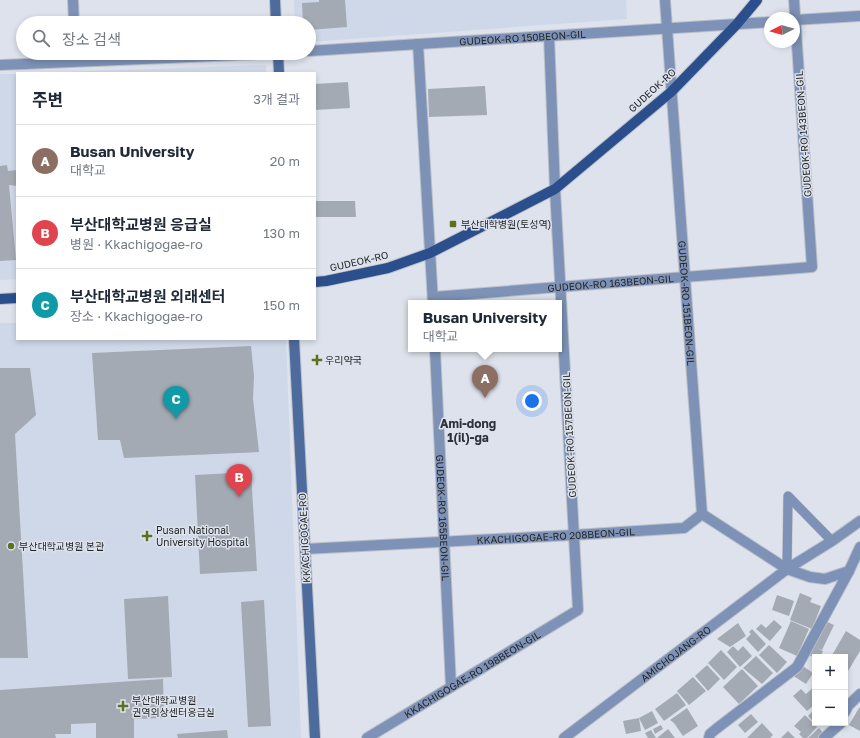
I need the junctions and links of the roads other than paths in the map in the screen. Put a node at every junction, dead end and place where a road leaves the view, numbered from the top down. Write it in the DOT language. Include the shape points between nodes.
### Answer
graph roads {
  1 [pos="73,0"];
  2 [pos="275,0"];
  3 [pos="665,0"];
  4 [pos="757,0"];
  5 [pos="794,0"];
  6 [pos="795,12"];
  7 [pos="74,16"];
  8 [pos="276,16"];
  9 [pos="860,16"];
  10 [pos="800,20"];
  11 [pos="764,22"];
  12 [pos="737,24"];
  13 [pos="667,28"];
  14 [pos="549,36"];
  15 [pos="418,44"];
  16 [pos="797,48"];
  17 [pos="316,51"];
  18 [pos="54,60"];
  19 [pos="278,60"];
  20 [pos="0,65"];
  21 [pos="279,72"];
  22 [pos="671,92"];
  23 [pos="555,189"];
  24 [pos="430,253"];
  25 [pos="812,267"];
  26 [pos="685,277"];
  27 [pos="316,282"];
  28 [pos="560,287"];
  29 [pos="16,298"];
  30 [pos="0,299"];
  31 [pos="433,300"];
  32 [pos="561,300"];
  33 [pos="562,322"];
  34 [pos="294,340"];
  35 [pos="435,352"];
  36 [pos="702,514"];
  37 [pos="860,521"];
  38 [pos="574,535"];
  39 [pos="832,541"];
  40 [pos="444,542"];
  41 [pos="860,547"];
  42 [pos="305,549"];
  43 [pos="854,564"];
  44 [pos="787,569"];
  45 [pos="578,610"];
  46 [pos="451,687"];
  47 [pos="860,694"];
  48 [pos="848,706"];
  49 [pos="838,726"];
  50 [pos="315,738"];
  51 [pos="367,738"];
  52 [pos="564,738"];
  53 [pos="709,738"];
  54 [pos="824,738"];
  1 -- 7 [label="street"];
  2 -- 8 [label="main road"];
  3 -- 13 [label="street, GUDEOK-RO 151BEON-GIL"];
  4 -- 12 [label="main road, GUDEOK-RO"];
  5 -- 6 [label="street, GUDEOK-RO 143BEON-GIL"];
  9 -- 10 [label="street"];
  11 -- 12 [label="street"];
  12 -- 13 [label="street, GUDEOK-RO 150BEON-GIL"];
  12 -- 22 [label="main road, GUDEOK-RO"];
  13 -- 14 [label="street, GUDEOK-RO 150BEON-GIL"];
  13 -- 22 [label="street, GUDEOK-RO 151BEON-GIL"];
  14 -- 15 [label="street, GUDEOK-RO 150BEON-GIL"];
  14 -- 23 [label="street"];
  15 -- 17 [label="street, GUDEOK-RO 150BEON-GIL"];
  15 -- 24 [label="street"];
  16 -- 25 [label="street, GUDEOK-RO 143BEON-GIL"];
  18 -- 20 [label="street"];
  19 -- 21 [label="main road"];
  22 -- 23 [label="main road, GUDEOK-RO"];
  22 -- 26 [label="street, GUDEOK-RO 151BEON-GIL"];
  23 -- 24 [label="main road, GUDEOK-RO"];
  23 -- 28 [label="street, GUDEOK-RO 157BEON-GIL"];
  24 -- 27 [label="main road, GUDEOK-RO" via="388,268"];
  24 -- 31 [label="street"];
  25 -- 26 [label="street, GUDEOK-RO 163BEON-GIL"];
  26 -- 28 [label="street, GUDEOK-RO 163BEON-GIL"];
  26 -- 36 [label="street, GUDEOK-RO 151BEON-GIL"];
  28 -- 31 [label="street, GUDEOK-RO 163BEON-GIL"];
  28 -- 32 [label="street, GUDEOK-RO 157BEON-GIL"];
  29 -- 30 [label="main road"];
  33 -- 38 [label="street, GUDEOK-RO 157BEON-GIL"];
  34 -- 42 [label="main road, KKACHIGOGAE-RO"];
  35 -- 40 [label="street, GUDEOK-RO 165BEON-GIL"];
  36 -- 38 [label="street, KKACHIGOGAE-RO 208BEON-GIL" via="684,528"];
  36 -- 44 [label="street"];
  37 -- 39 [label="street, AMICHOJANG-RO"];
  38 -- 40 [label="street, KKACHIGOGAE-RO 208BEON-GIL"];
  38 -- 45 [label="street, GUDEOK-RO 157BEON-GIL"];
  39 -- 44 [label="street, AMICHOJANG-RO"];
  39 -- 44 [label="lane" via="788,496"];
  40 -- 42 [label="street, KKACHIGOGAE-RO 208BEON-GIL"];
  40 -- 46 [label="street, GUDEOK-RO 165BEON-GIL"];
  41 -- 43 [label="street"];
  42 -- 50 [label="main road, KKACHIGOGAE-RO"];
  43 -- 44 [label="street" via="825,579"];
  43 -- 53 [label="street" via="797,667 716,729"];
  44 -- 52 [label="street, AMICHOJANG-RO"];
  45 -- 46 [label="street, KKACHIGOGAE-RO 198BEON-GIL"];
  46 -- 51 [label="street, KKACHIGOGAE-RO 198BEON-GIL"];
  47 -- 48 [label="street"];
  49 -- 54 [label="street"];
}
